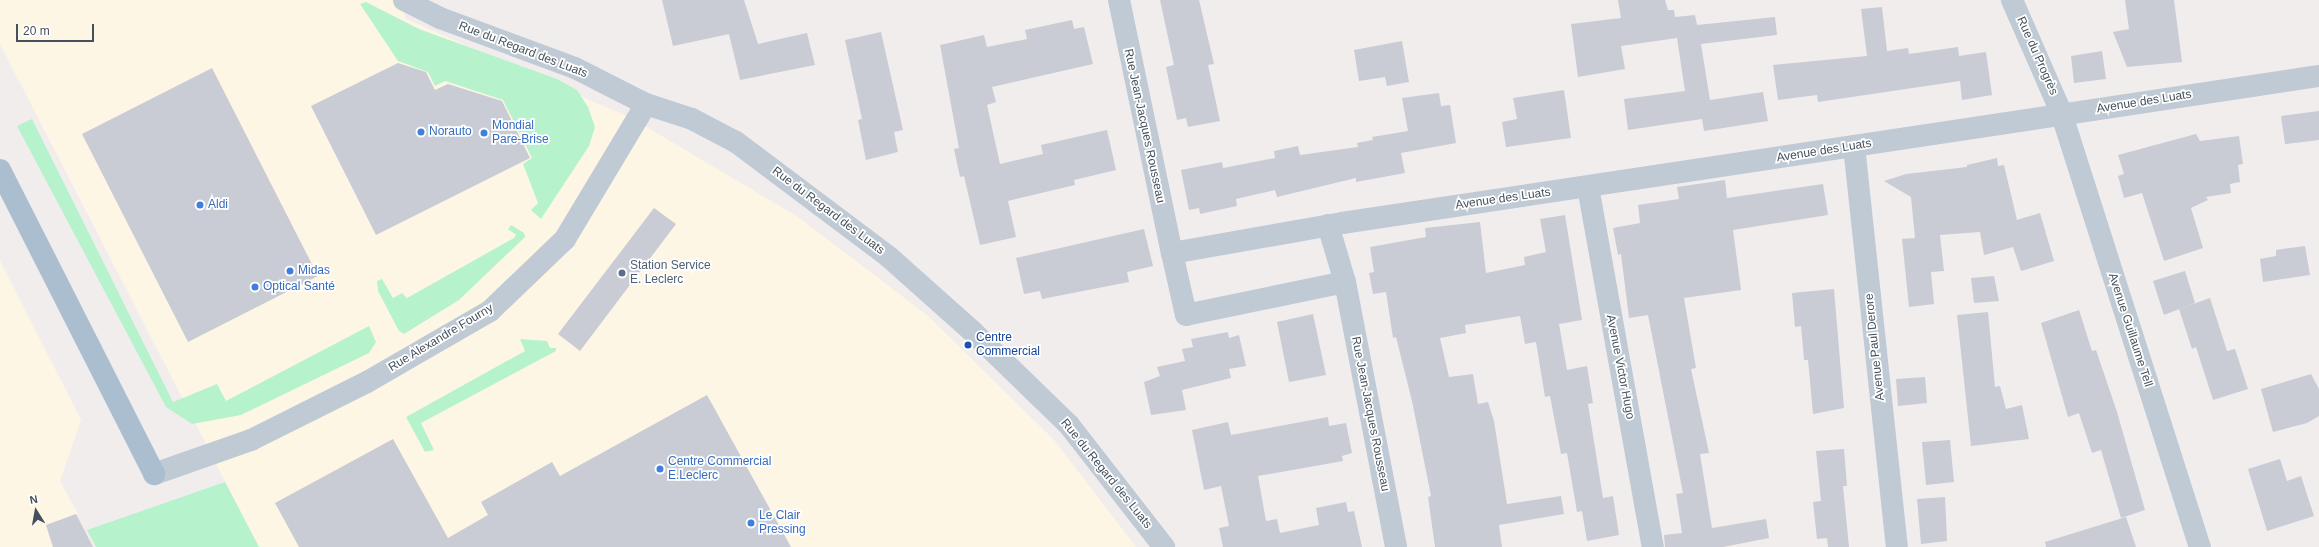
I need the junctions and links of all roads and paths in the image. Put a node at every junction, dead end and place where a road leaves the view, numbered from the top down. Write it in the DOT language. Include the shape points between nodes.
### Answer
graph roads {
  1 [pos="404,0"];
  2 [pos="1119,0"];
  3 [pos="2012,0"];
  4 [pos="2319,76"];
  5 [pos="646,104"];
  6 [pos="2061,112"];
  7 [pos="1854,146"];
  8 [pos="0,170"];
  9 [pos="1588,187"];
  10 [pos="1328,225"];
  11 [pos="1172,253"];
  12 [pos="1345,282"];
  13 [pos="154,474"];
  14 [pos="1164,547"];
  15 [pos="1396,547"];
  16 [pos="1654,547"];
  17 [pos="1897,547"];
  18 [pos="2200,547"];
  1 -- 5 [label="street, Rue du Regard des Luats" via="440,18 575,68"];
  2 -- 11 [label="street, Rue Jean-Jacques Rousseau"];
  3 -- 6 [label="street, Rue du Progrès"];
  4 -- 6 [label="street, Avenue des Luats"];
  5 -- 13 [label="street, Rue Alexandre Fourny" via="565,239 490,311 367,382 251,440"];
  5 -- 14 [label="street, Rue du Regard des Luats" via="692,119 736,142 889,256 1069,425"];
  6 -- 7 [label="street, Avenue des Luats"];
  6 -- 18 [label="street, Avenue Guillaume Tell"];
  7 -- 9 [label="street, Avenue des Luats"];
  7 -- 17 [label="street, Avenue Paul Derore"];
  8 -- 13 [label="main road"];
  9 -- 10 [label="street, Avenue des Luats"];
  9 -- 16 [label="street, Avenue Victor Hugo"];
  10 -- 11 [label="street"];
  10 -- 12 [label="street, Rue Jean-Jacques Rousseau"];
  11 -- 12 [label="street, Rue Jean-Jacques Rousseau" via="1186,315"];
  12 -- 15 [label="street, Rue Jean-Jacques Rousseau"];
}
